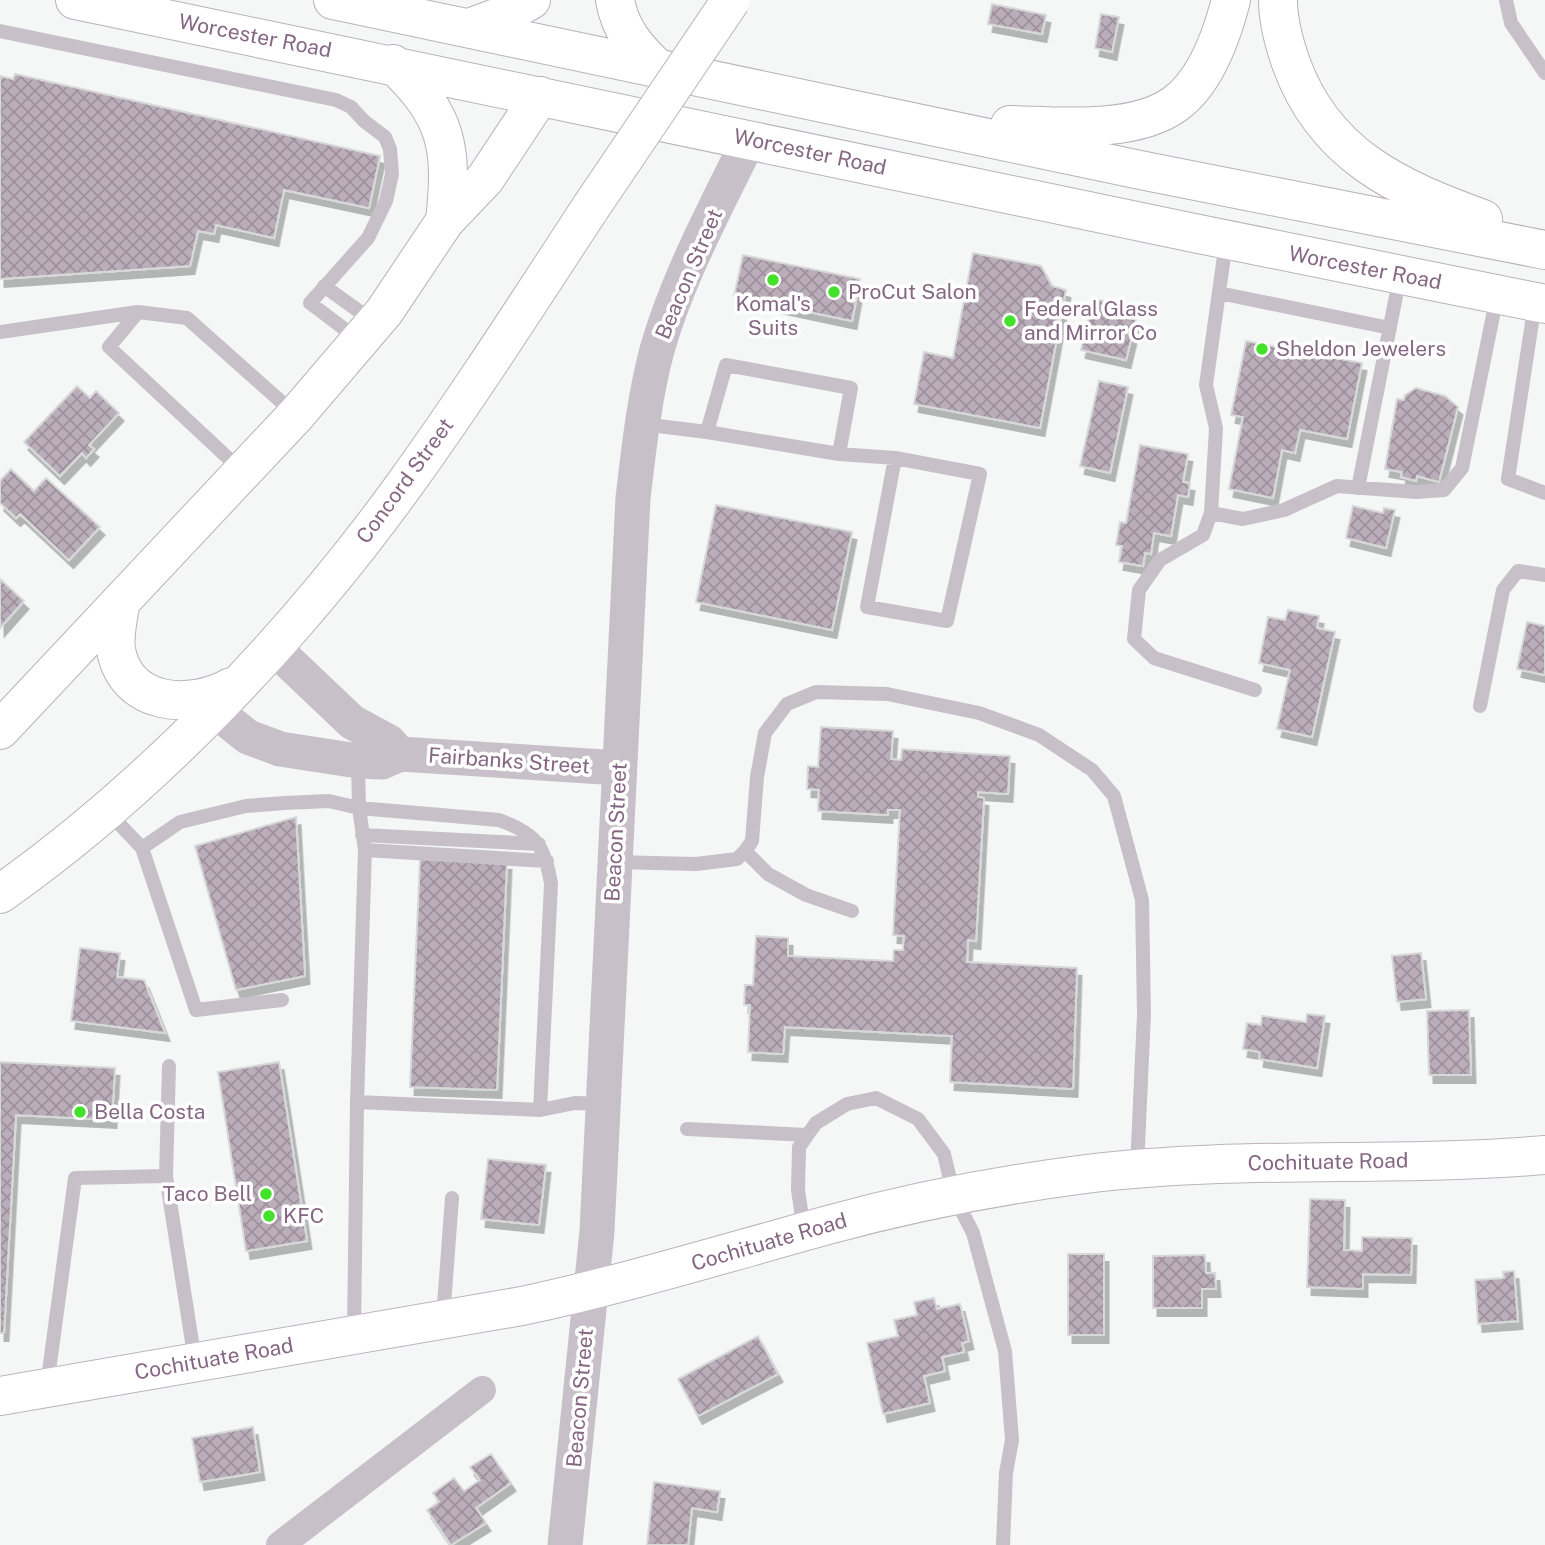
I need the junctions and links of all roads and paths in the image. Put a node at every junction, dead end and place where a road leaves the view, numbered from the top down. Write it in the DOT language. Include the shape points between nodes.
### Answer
graph roads {
  1 [pos="75,0"];
  2 [pos="333,0"];
  3 [pos="531,0"];
  4 [pos="615,0"];
  5 [pos="731,0"];
  6 [pos="1278,0"];
  7 [pos="1506,0"];
  8 [pos="1224,2"];
  9 [pos="469,28"];
  10 [pos="0,31"];
  11 [pos="393,64"];
  12 [pos="656,67"];
  13 [pos="1545,73"];
  14 [pos="540,96"];
  15 [pos="904,121"];
  16 [pos="749,139"];
  17 [pos="445,221"];
  18 [pos="1545,240"];
  19 [pos="1226,241"];
  20 [pos="1545,250"];
  21 [pos="1400,275"];
  22 [pos="324,286"];
  23 [pos="1219,293"];
  24 [pos="1497,294"];
  25 [pos="1540,303"];
  26 [pos="138,312"];
  27 [pos="1390,328"];
  28 [pos="0,332"];
  29 [pos="368,332"];
  30 [pos="296,415"];
  31 [pos="642,424"];
  32 [pos="707,432"];
  33 [pos="839,454"];
  34 [pos="895,458"];
  35 [pos="243,471"];
  36 [pos="1358,488"];
  37 [pos="1545,493"];
  38 [pos="1210,513"];
  39 [pos="1545,575"];
  40 [pos="121,601"];
  41 [pos="272,646"];
  42 [pos="1255,690"];
  43 [pos="226,696"];
  44 [pos="1480,706"];
  45 [pos="0,730"];
  46 [pos="400,754"];
  47 [pos="358,761"];
  48 [pos="619,768"];
  49 [pos="359,808"];
  50 [pos="107,811"];
  51 [pos="362,835"];
  52 [pos="539,844"];
  53 [pos="142,848"];
  54 [pos="365,850"];
  55 [pos="745,852"];
  56 [pos="547,861"];
  57 [pos="614,862"];
  58 [pos="0,894"];
  59 [pos="852,912"];
  60 [pos="282,1000"];
  61 [pos="169,1066"];
  62 [pos="357,1102"];
  63 [pos="604,1104"];
  64 [pos="540,1110"];
  65 [pos="687,1129"];
  66 [pos="807,1135"];
  67 [pos="1545,1155"];
  68 [pos="1137,1170"];
  69 [pos="166,1176"];
  70 [pos="954,1196"];
  71 [pos="452,1198"];
  72 [pos="804,1232"];
  73 [pos="590,1292"];
  74 [pos="443,1320"];
  75 [pos="354,1335"];
  76 [pos="195,1362"];
  77 [pos="46,1388"];
  78 [pos="482,1390"];
  79 [pos="0,1396"];
  80 [pos="280,1545"];
  81 [pos="565,1545"];
  82 [pos="1003,1545"];
  1 -- 11 [label="main road, Worcester Road"];
  2 -- 9 [label="main road"];
  3 -- 9 [label="main road"];
  4 -- 12 [label="main road" via="625,32"];
  5 -- 41 [label="main road, Concord Street, bridge" via="404,486"];
  6 -- 18 [label="main road" via="1287,52 1301,91 1322,123 1356,158 1444,205"];
  7 -- 13 [label="lane" via="1511,23"];
  8 -- 15 [label="main road" via="1216,43 1196,81 1175,104 1157,113 1103,125 1065,127"];
  9 -- 12 [label="main road"];
  10 -- 22 [label="lane" via="336,100 351,107 386,137 392,174 386,201 368,238"];
  11 -- 14 [label="main road, Worcester Road"];
  11 -- 17 [label="main road" via="422,93 443,133 448,188"];
  12 -- 15 [label="main road"];
  14 -- 16 [label="main road, Worcester Road"];
  14 -- 17 [label="main road" via="485,179"];
  15 -- 20 [label="main road"];
  16 -- 19 [label="main road, Worcester Road"];
  16 -- 31 [label="street, Beacon Street" via="673,303"];
  17 -- 29 [label="main road"];
  19 -- 21 [label="main road, Worcester Road"];
  19 -- 23 [label="lane"];
  21 -- 24 [label="main road, Worcester Road"];
  21 -- 27 [label="lane"];
  22 -- 29 [label="lane"];
  22 -- 29 [label="lane" via="310,303"];
  23 -- 27 [label="lane"];
  23 -- 38 [label="lane" via="1206,385 1216,428"];
  24 -- 25 [label="main road, Worcester Road"];
  24 -- 36 [label="lane" via="1462,468 1444,490"];
  25 -- 37 [label="lane" via="1508,480"];
  26 -- 28 [label="lane"];
  26 -- 30 [label="lane" via="187,317"];
  26 -- 35 [label="lane" via="109,347"];
  27 -- 36 [label="lane"];
  29 -- 30 [label="main road"];
  30 -- 35 [label="main road"];
  31 -- 32 [label="lane"];
  31 -- 48 [label="street, Beacon Street" via="633,498"];
  32 -- 33 [label="lane"];
  32 -- 33 [label="lane" via="726,365 851,388"];
  33 -- 34 [label="lane"];
  34 -- 34 [label="lane" via="867,607 947,621 979,474"];
  35 -- 40 [label="main road"];
  36 -- 38 [label="lane" via="1337,486 1284,510 1243,519"];
  38 -- 42 [label="lane" via="1203,535 1160,560 1139,590 1134,639 1154,659"];
  39 -- 44 [label="lane" via="1518,571 1503,590"];
  40 -- 43 [label="main road" via="116,650 126,676 137,687 163,700"];
  40 -- 45 [label="main road"];
  41 -- 43 [label="main road, Concord Street"];
  41 -- 46 [label="street, Fairbanks Street" via="352,722 389,742"];
  43 -- 47 [label="street, Fairbanks Street" via="237,730 264,745"];
  43 -- 50 [label="main road, Concord Street"];
  46 -- 47 [label="street, Fairbanks Street" via="383,762"];
  46 -- 48 [label="street, Fairbanks Street"];
  47 -- 49 [label="lane"];
  48 -- 57 [label="street, Beacon Street"];
  49 -- 51 [label="lane"];
  49 -- 52 [label="lane" via="499,820 528,833"];
  49 -- 53 [label="lane" via="329,802 246,806 180,822"];
  50 -- 53 [label="lane"];
  50 -- 58 [label="main road, Concord Street"];
  51 -- 52 [label="lane"];
  51 -- 54 [label="lane"];
  52 -- 56 [label="lane"];
  53 -- 60 [label="lane" via="196,1010"];
  54 -- 56 [label="lane"];
  54 -- 62 [label="lane"];
  55 -- 57 [label="lane" via="725,862"];
  55 -- 59 [label="lane" via="768,874"];
  55 -- 68 [label="lane" via="752,841 765,733 786,704 816,692 887,694 979,713 1038,735 1092,770 1114,796 1142,900 1144,1014"];
  56 -- 64 [label="lane" via="551,884"];
  57 -- 63 [label="street, Beacon Street"];
  61 -- 69 [label="lane"];
  62 -- 64 [label="lane"];
  62 -- 75 [label="lane"];
  63 -- 64 [label="lane"];
  63 -- 73 [label="street, Beacon Street"];
  65 -- 66 [label="lane"];
  66 -- 70 [label="lane" via="816,1123 847,1104 876,1098 918,1119 944,1154"];
  66 -- 72 [label="lane" via="799,1147 798,1190"];
  67 -- 68 [label="main road, Cochituate Road"];
  68 -- 70 [label="main road, Cochituate Road"];
  69 -- 76 [label="lane"];
  69 -- 77 [label="lane" via="75,1178"];
  70 -- 72 [label="main road, Cochituate Road"];
  70 -- 82 [label="lane" via="973,1233 1004,1351 1012,1440"];
  71 -- 74 [label="lane"];
  72 -- 73 [label="main road, Cochituate Road"];
  73 -- 74 [label="main road, Cochituate Road"];
  73 -- 81 [label="street, Beacon Street"];
  74 -- 75 [label="main road, Cochituate Road"];
  75 -- 76 [label="main road, Cochituate Road"];
  76 -- 77 [label="main road, Cochituate Road"];
  77 -- 79 [label="main road, Cochituate Road"];
  78 -- 80 [label="street"];
}
